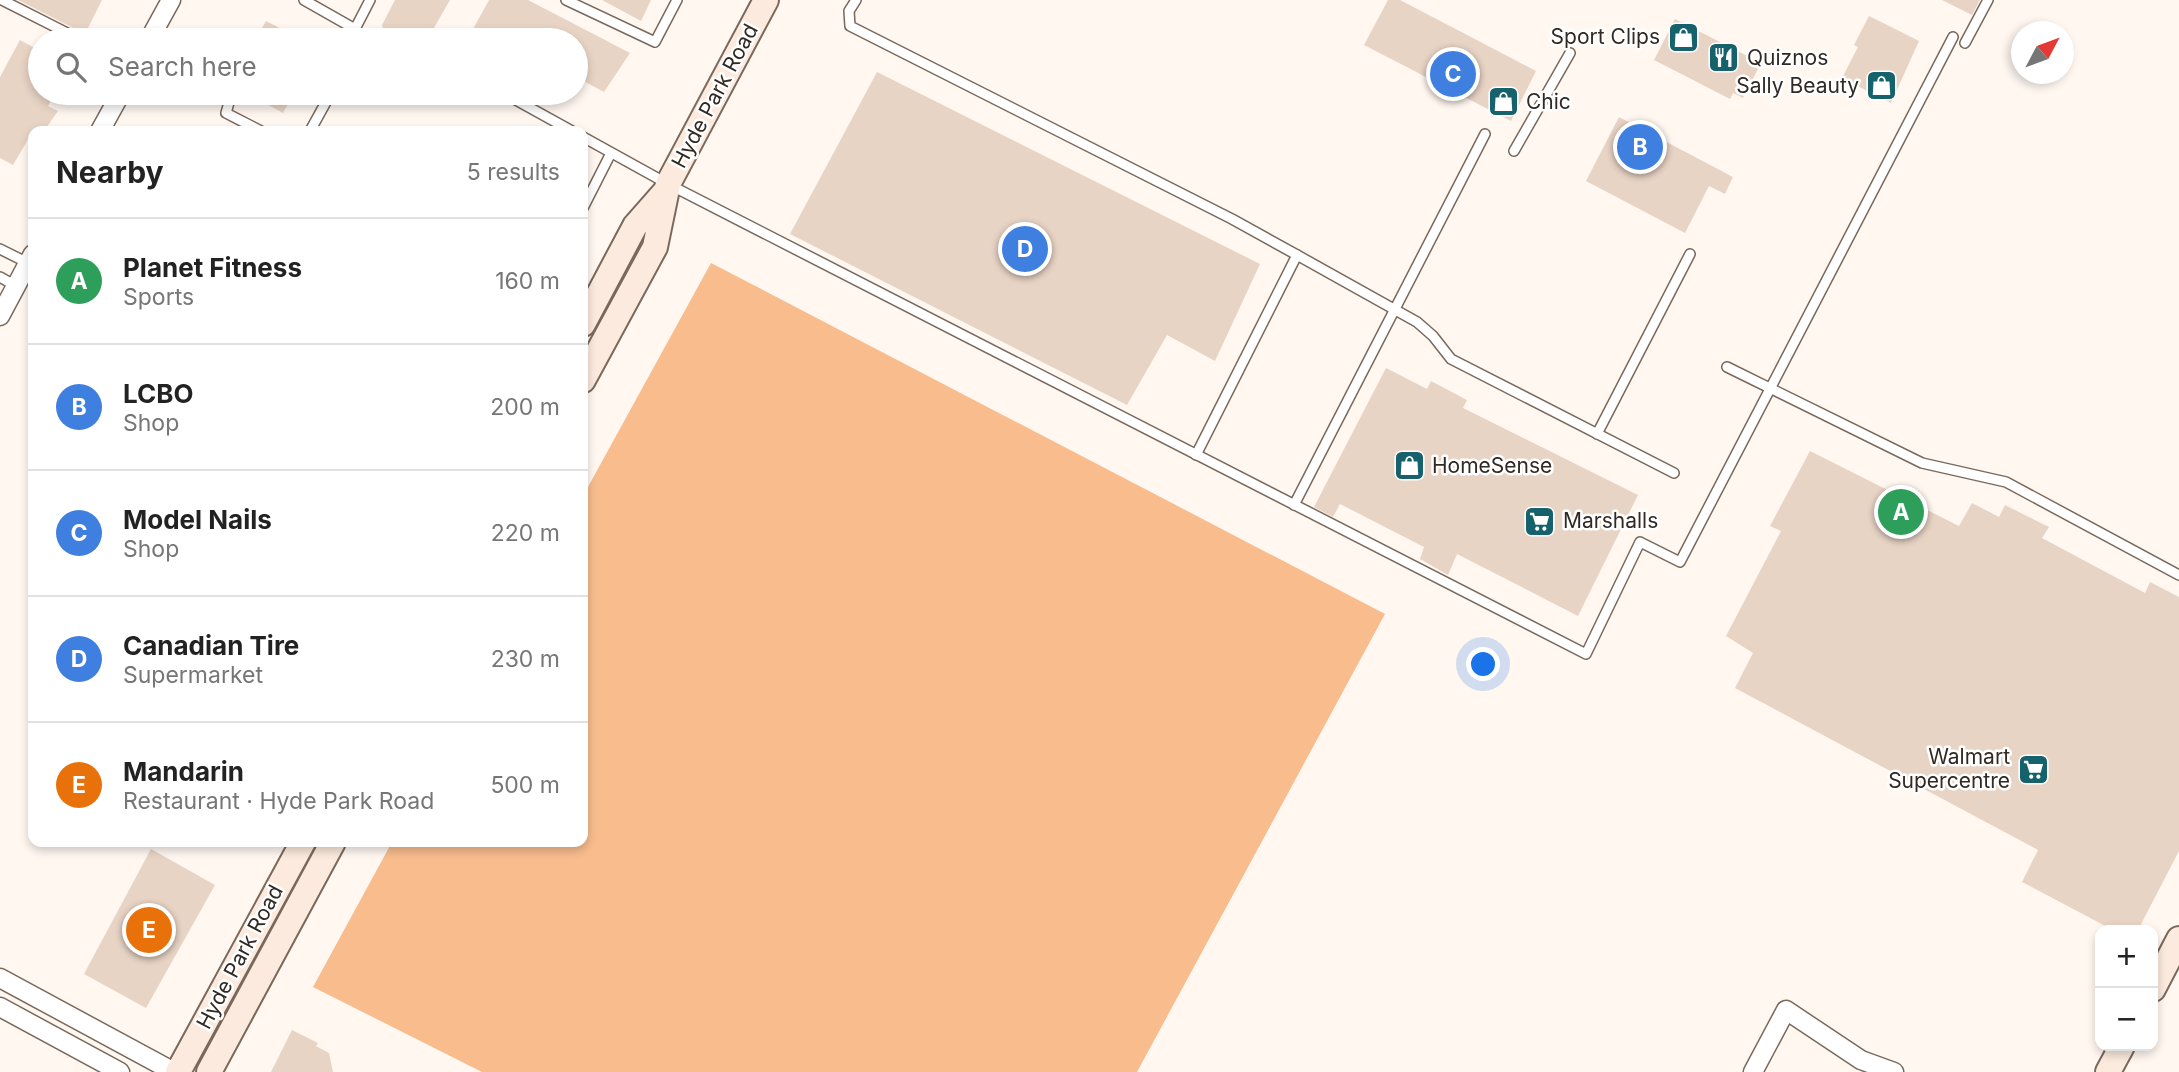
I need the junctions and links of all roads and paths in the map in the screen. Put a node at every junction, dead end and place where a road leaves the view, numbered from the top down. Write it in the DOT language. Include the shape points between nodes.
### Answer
graph roads {
  1 [pos="2,0"];
  2 [pos="171,0"];
  3 [pos="304,0"];
  4 [pos="370,0"];
  5 [pos="566,0"];
  6 [pos="677,0"];
  7 [pos="766,0"];
  8 [pos="856,0"];
  9 [pos="1988,0"];
  10 [pos="57,28"];
  11 [pos="156,28"];
  12 [pos="353,28"];
  13 [pos="356,28"];
  14 [pos="1953,37"];
  15 [pos="1965,43"];
  16 [pos="1570,54"];
  17 [pos="114,105"];
  18 [pos="228,105"];
  19 [pos="324,105"];
  20 [pos="525,105"];
  21 [pos="103,126"];
  22 [pos="251,126"];
  23 [pos="313,126"];
  24 [pos="563,126"];
  25 [pos="1485,134"];
  26 [pos="588,140"];
  27 [pos="1514,151"];
  28 [pos="611,153"];
  29 [pos="666,188"];
  30 [pos="588,198"];
  31 [pos="0,249"];
  32 [pos="1690,254"];
  33 [pos="1297,255"];
  34 [pos="28,258"];
  35 [pos="28,264"];
  36 [pos="0,277"];
  37 [pos="16,286"];
  38 [pos="1395,310"];
  39 [pos="588,315"];
  40 [pos="0,316"];
  41 [pos="1727,367"];
  42 [pos="588,371"];
  43 [pos="1771,388"];
  44 [pos="1597,434"];
  45 [pos="1196,455"];
  46 [pos="1674,473"];
  47 [pos="1294,505"];
  48 [pos="2179,575"];
  49 [pos="300,847"];
  50 [pos="330,847"];
  51 [pos="2179,939"];
  52 [pos="0,978"];
  53 [pos="2154,988"];
  54 [pos="0,1007"];
  55 [pos="2119,1051"];
  56 [pos="1858,1066"];
  57 [pos="120,1072"];
  58 [pos="176,1072"];
  59 [pos="209,1072"];
  60 [pos="1753,1072"];
  61 [pos="1894,1072"];
  62 [pos="2108,1072"];
  1 -- 10 [label="lane"];
  2 -- 11 [label="street"];
  3 -- 12 [label="lane"];
  4 -- 13 [label="lane"];
  5 -- 6 [label="lane" via="655,42"];
  7 -- 29 [label="main road, Hyde Park Road"];
  8 -- 33 [label="lane" via="849,11 850,26"];
  9 -- 15 [label="lane"];
  14 -- 43 [label="lane"];
  16 -- 27 [label="lane"];
  17 -- 21 [label="street"];
  18 -- 22 [label="lane" via="226,113"];
  19 -- 23 [label="lane"];
  20 -- 24 [label="lane"];
  25 -- 38 [label="lane"];
  26 -- 28 [label="lane"];
  28 -- 29 [label="lane"];
  28 -- 30 [label="lane"];
  29 -- 39 [label="main road, Hyde Park Road" via="635,226"];
  29 -- 42 [label="main road, Hyde Park Road" via="655,247"];
  29 -- 45 [label="lane"];
  31 -- 34 [label="lane"];
  32 -- 44 [label="lane"];
  33 -- 38 [label="lane"];
  33 -- 45 [label="lane"];
  35 -- 37 [label="street"];
  36 -- 37 [label="lane"];
  37 -- 40 [label="street"];
  38 -- 44 [label="lane" via="1417,322 1451,359"];
  38 -- 47 [label="lane"];
  41 -- 43 [label="lane"];
  43 -- 47 [label="lane" via="1680,562 1640,542 1586,654"];
  43 -- 48 [label="lane" via="1922,463 2006,482"];
  44 -- 46 [label="lane"];
  45 -- 47 [label="lane"];
  49 -- 58 [label="main road, Hyde Park Road"];
  50 -- 59 [label="main road, Hyde Park Road"];
  51 -- 53 [label="main road"];
  52 -- 58 [label="street"];
  54 -- 57 [label="street"];
  55 -- 62 [label="main road"];
  56 -- 60 [label="street" via="1786,1010"];
  56 -- 61 [label="street"];
}
